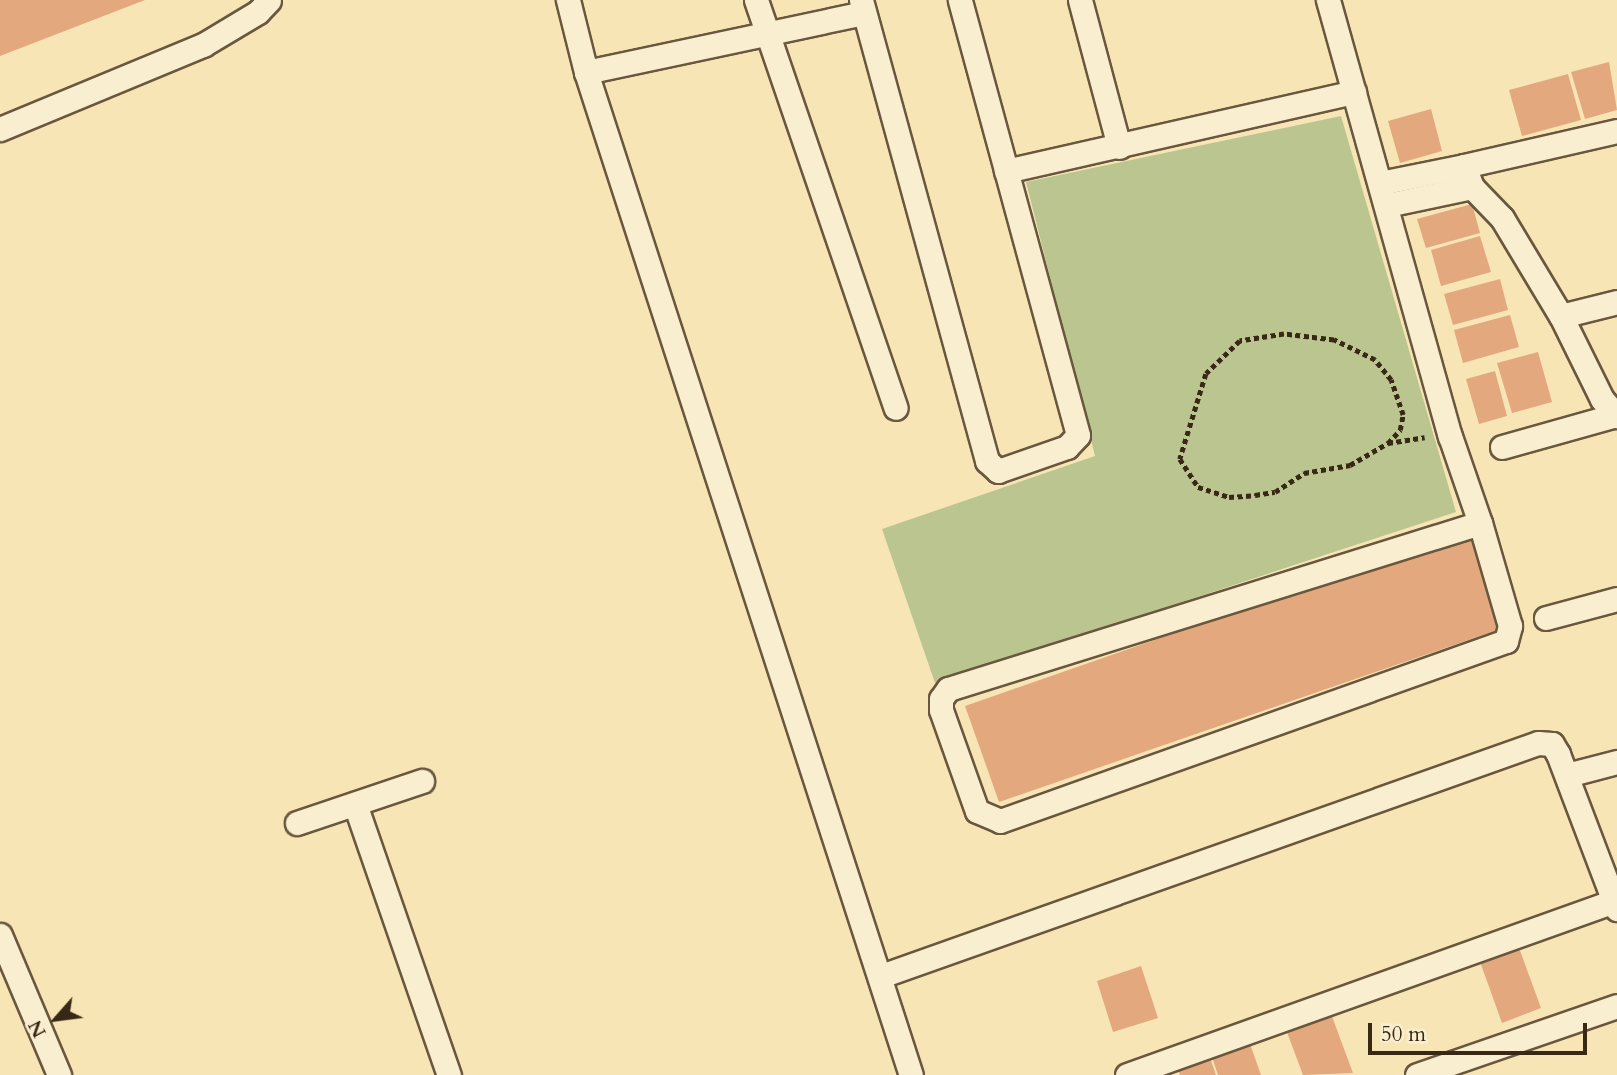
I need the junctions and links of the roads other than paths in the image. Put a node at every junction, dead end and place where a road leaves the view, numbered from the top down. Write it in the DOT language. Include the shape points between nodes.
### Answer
graph roads {
  1 [pos="269,0"];
  2 [pos="568,0"];
  3 [pos="756,0"];
  4 [pos="960,0"];
  5 [pos="1080,0"];
  6 [pos="1328,0"];
  7 [pos="862,7"];
  8 [pos="766,34"];
  9 [pos="586,72"];
  10 [pos="1354,92"];
  11 [pos="0,129"];
  12 [pos="1617,131"];
  13 [pos="1119,147"];
  14 [pos="1006,171"];
  15 [pos="1468,176"];
  16 [pos="1380,183"];
  17 [pos="1387,205"];
  18 [pos="1617,302"];
  19 [pos="1561,316"];
  20 [pos="896,408"];
  21 [pos="1616,415"];
  22 [pos="1502,447"];
  23 [pos="1480,523"];
  24 [pos="1617,599"];
  25 [pos="1546,618"];
  26 [pos="1617,762"];
  27 [pos="1567,775"];
  28 [pos="422,781"];
  29 [pos="355,804"];
  30 [pos="297,823"];
  31 [pos="1616,905"];
  32 [pos="1,940"];
  33 [pos="881,976"];
  34 [pos="1617,1006"];
  35 [pos="59,1075"];
  36 [pos="449,1075"];
  37 [pos="911,1075"];
  38 [pos="1127,1075"];
  39 [pos="1417,1075"];
  1 -- 11 [label="street" via="258,12 203,46"];
  2 -- 9 [label="street"];
  3 -- 8 [label="street"];
  4 -- 14 [label="street"];
  5 -- 13 [label="street"];
  6 -- 10 [label="street"];
  7 -- 8 [label="street"];
  7 -- 14 [label="street" via="987,461 998,471 1067,447 1077,435"];
  8 -- 9 [label="street"];
  8 -- 20 [label="street"];
  9 -- 33 [label="street"];
  10 -- 13 [label="street"];
  10 -- 16 [label="street"];
  12 -- 15 [label="street"];
  13 -- 14 [label="street"];
  15 -- 16 [label="street"];
  15 -- 17 [label="street"];
  15 -- 19 [label="street" via="1502,218"];
  16 -- 17 [label="street"];
  17 -- 23 [label="street" via="1450,436"];
  18 -- 19 [label="street"];
  19 -- 21 [label="street" via="1602,399"];
  21 -- 22 [label="street"];
  23 -- 23 [label="street" via="948,689 941,710 977,811 1000,821 1506,641 1510,626"];
  24 -- 25 [label="street"];
  26 -- 27 [label="street"];
  27 -- 31 [label="street"];
  27 -- 33 [label="street" via="1552,744 1538,743"];
  28 -- 29 [label="street"];
  29 -- 30 [label="street"];
  29 -- 36 [label="street"];
  31 -- 38 [label="street"];
  32 -- 35 [label="street"];
  33 -- 37 [label="street"];
  34 -- 39 [label="street"];
}
